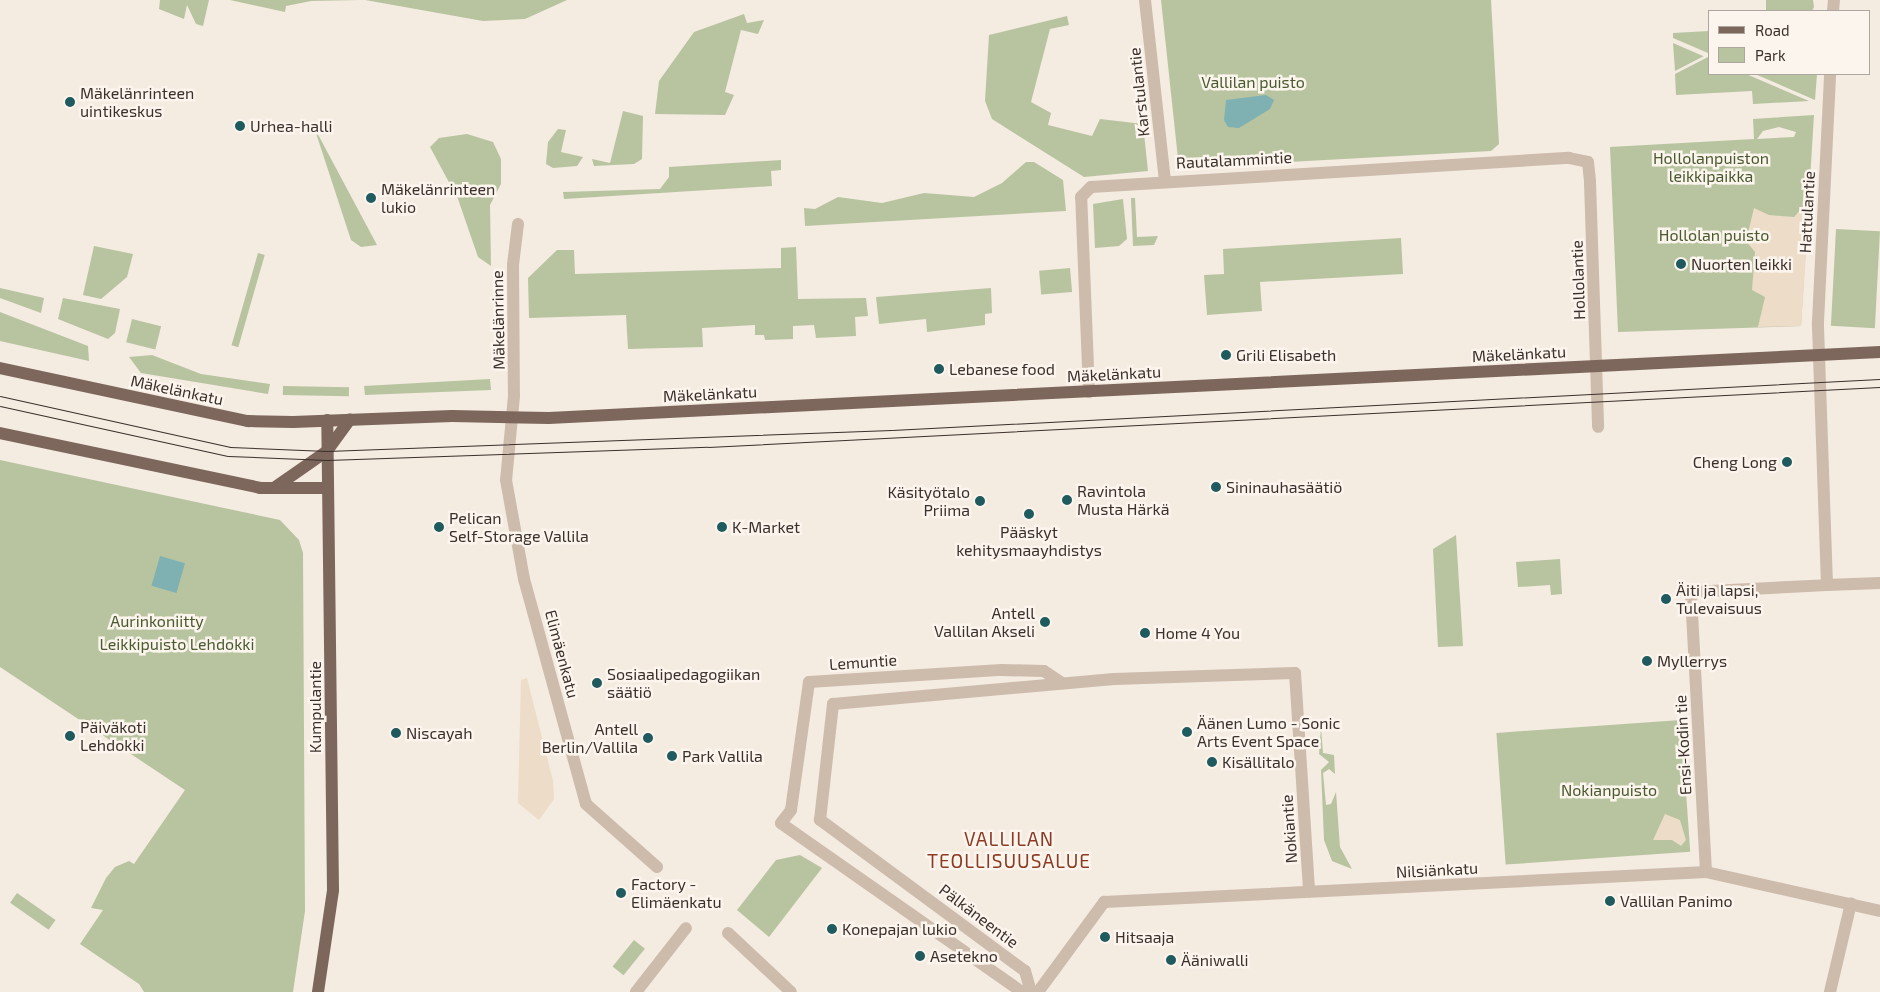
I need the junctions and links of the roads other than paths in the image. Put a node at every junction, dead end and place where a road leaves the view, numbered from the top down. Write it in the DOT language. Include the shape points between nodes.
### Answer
graph roads {
  1 [pos="1145,0"];
  2 [pos="1830,75"];
  3 [pos="1588,162"];
  4 [pos="1165,181"];
  5 [pos="518,224"];
  6 [pos="1818,352"];
  7 [pos="1880,352"];
  8 [pos="1598,366"];
  9 [pos="0,368"];
  10 [pos="1089,392"];
  11 [pos="512,417"];
  12 [pos="350,419"];
  13 [pos="327,420"];
  14 [pos="1598,427"];
  15 [pos="0,433"];
  16 [pos="327,451"];
  17 [pos="274,488"];
  18 [pos="328,488"];
  19 [pos="1880,582"];
  20 [pos="1827,585"];
  21 [pos="1062,683"];
  22 [pos="657,867"];
  23 [pos="1706,872"];
  24 [pos="1309,892"];
  25 [pos="1850,903"];
  26 [pos="1880,911"];
  27 [pos="686,928"];
  28 [pos="728,933"];
  29 [pos="318,992"];
  30 [pos="636,992"];
  31 [pos="791,992"];
  32 [pos="1022,992"];
  33 [pos="1031,992"];
  34 [pos="1038,992"];
  35 [pos="1830,992"];
  1 -- 4 [label="street, Karstulantie"];
  2 -- 6 [label="street, Hattulantie"];
  3 -- 4 [label="street, Rautalammintie" via="1569,158"];
  3 -- 8 [label="street, Hollolantie"];
  4 -- 10 [label="street, Rautalammintie" via="1091,187 1081,197"];
  5 -- 11 [label="street, Mäkelänrinne"];
  6 -- 7 [label="main road, Mäkelänkatu"];
  6 -- 8 [label="main road, Mäkelänkatu"];
  6 -- 20 [label="street, Hattulantie"];
  8 -- 10 [label="main road, Mäkelänkatu"];
  8 -- 14 [label="street, Hollolantie"];
  9 -- 13 [label="main road, Mäkelänkatu" via="248,421"];
  10 -- 11 [label="main road, Mäkelänkatu"];
  11 -- 12 [label="main road, Mäkelänkatu"];
  11 -- 22 [label="street, Elimäenkatu" via="506,480 509,508 586,804"];
  12 -- 13 [label="main road, Mäkelänkatu"];
  12 -- 16 [label="main road"];
  13 -- 16 [label="main road, Kumpulantie"];
  15 -- 17 [label="main road"];
  16 -- 17 [label="main road"];
  16 -- 18 [label="main road, Kumpulantie"];
  17 -- 18 [label="main road"];
  18 -- 29 [label="main road, Kumpulantie" via="332,890"];
  19 -- 20 [label="street"];
  20 -- 23 [label="street, Ensi-Kodin tie" via="1691,592"];
  21 -- 24 [label="street, Nokiantie" via="1295,673"];
  21 -- 32 [label="street, Lemuntie" via="1044,671 1002,670 809,682 791,810 781,823"];
  21 -- 33 [label="street, Pälkäneentie" via="1028,690 833,704 820,820 1025,971"];
  23 -- 24 [label="street, Nilsiänkatu"];
  23 -- 25 [label="street, Nilsiänkatu"];
  24 -- 34 [label="street, Nilsiänkatu" via="1104,902"];
  25 -- 26 [label="street, Nilsiänkatu"];
  25 -- 35 [label="street"];
  27 -- 30 [label="street"];
  28 -- 31 [label="street"];
}
